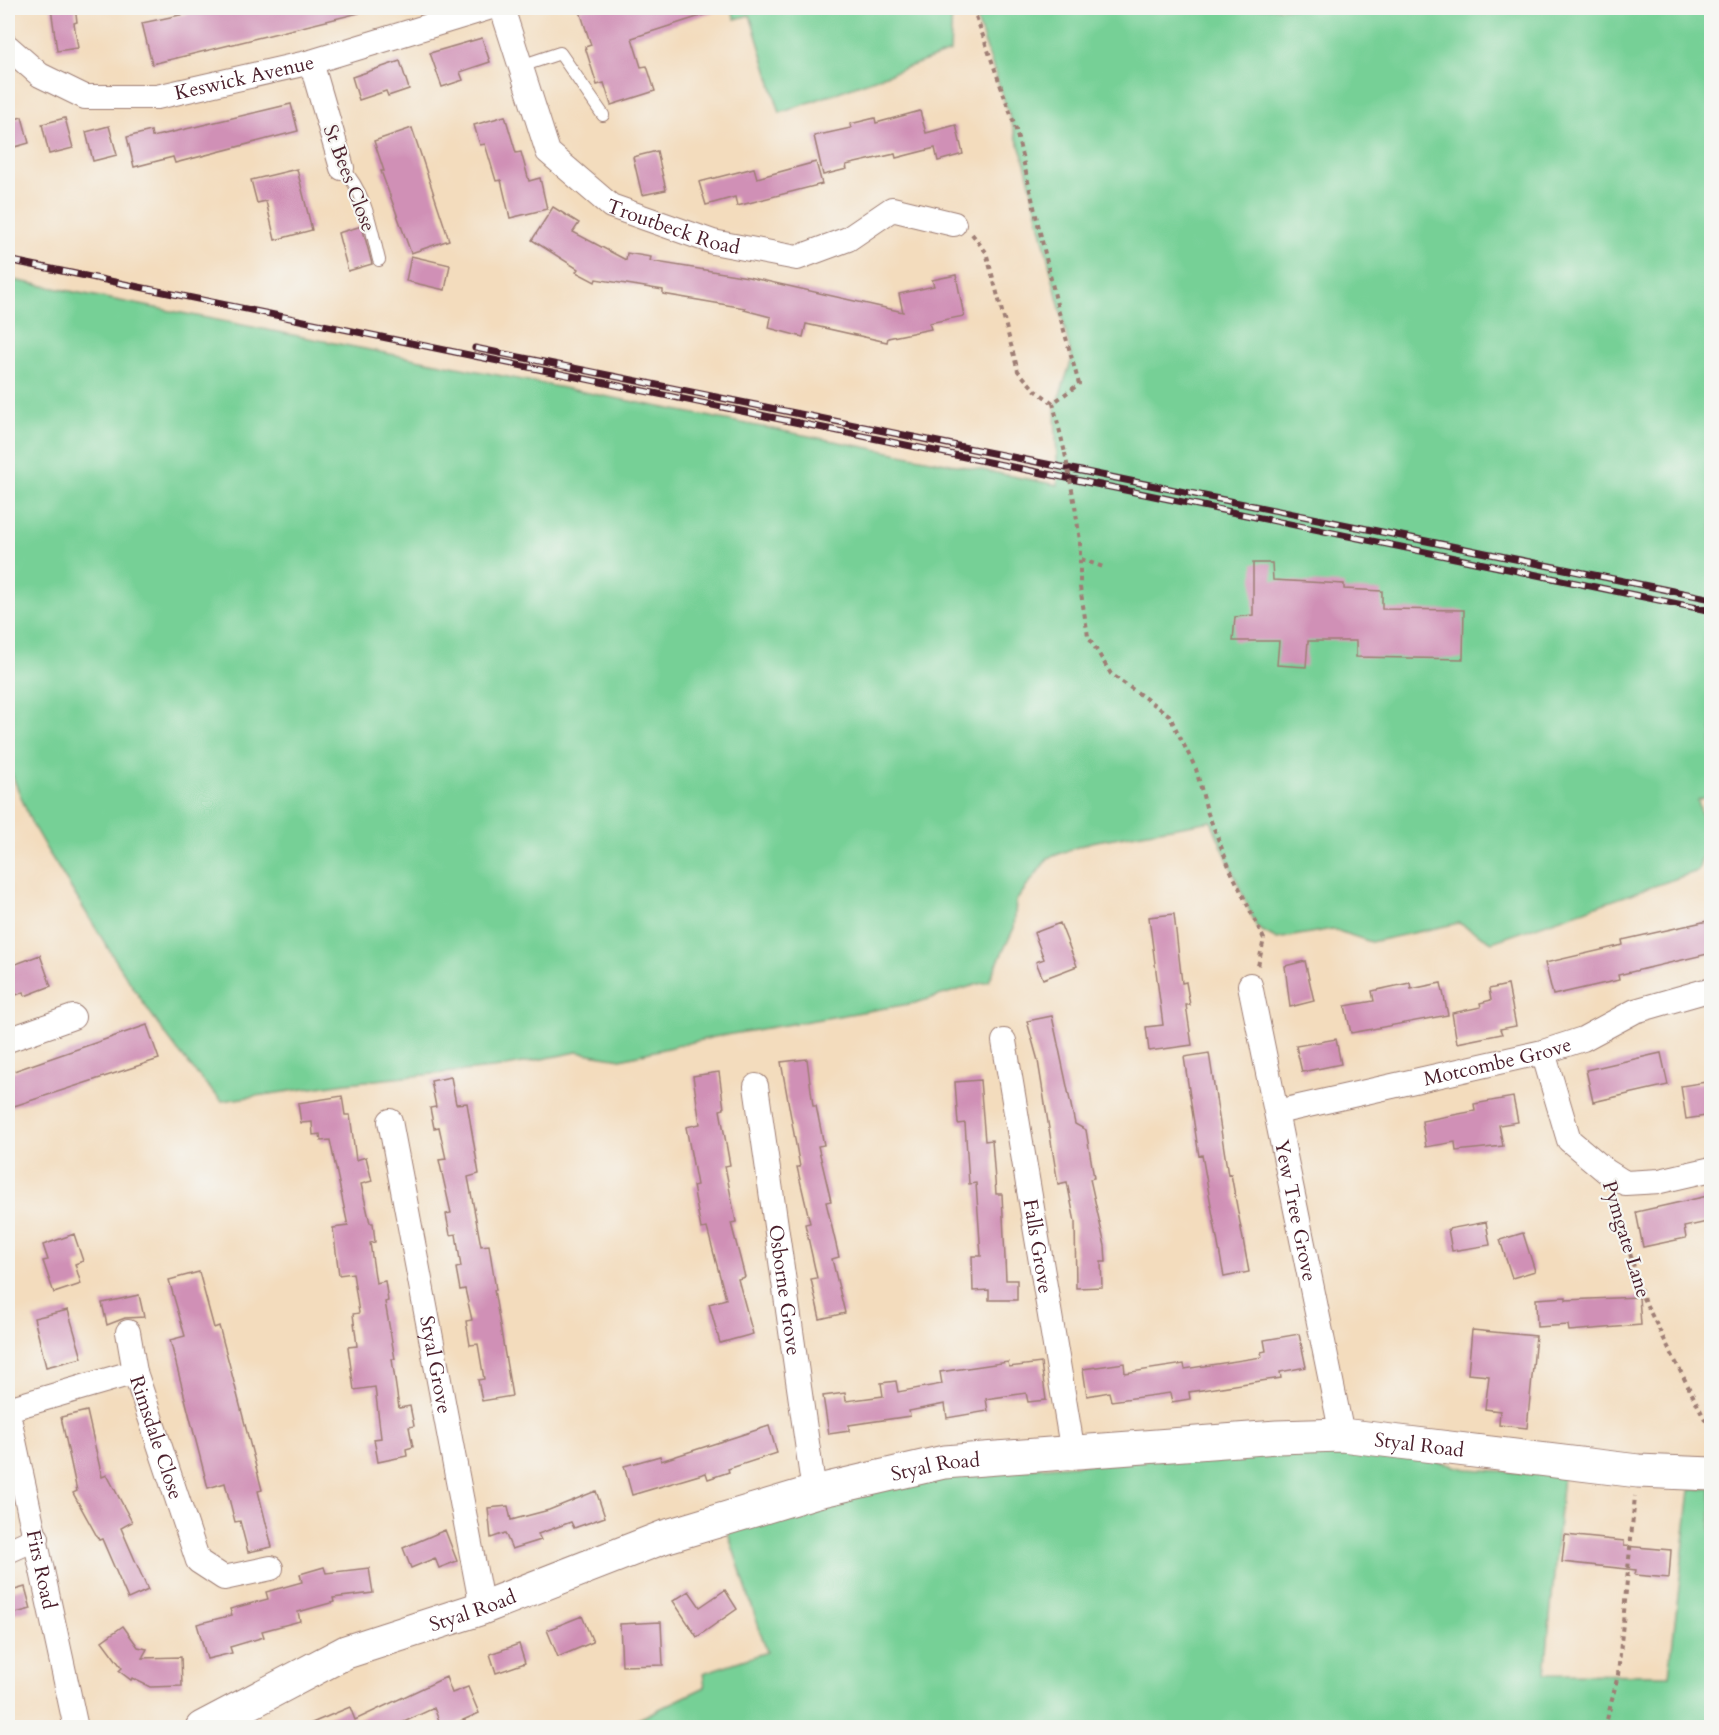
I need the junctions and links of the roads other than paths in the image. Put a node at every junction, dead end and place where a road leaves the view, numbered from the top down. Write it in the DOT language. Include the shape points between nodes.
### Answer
graph roads {
  1 [pos="488,8"];
  2 [pos="502,8"];
  3 [pos="8,47"];
  4 [pos="311,62"];
  5 [pos="521,66"];
  6 [pos="603,115"];
  7 [pos="342,168"];
  8 [pos="954,224"];
  9 [pos="380,260"];
  10 [pos="1250,985"];
  11 [pos="1712,989"];
  12 [pos="73,1017"];
  13 [pos="8,1040"];
  14 [pos="1004,1041"];
  15 [pos="1543,1052"];
  16 [pos="756,1086"];
  17 [pos="1277,1112"];
  18 [pos="390,1121"];
  19 [pos="1712,1169"];
  20 [pos="128,1332"];
  21 [pos="135,1372"];
  22 [pos="8,1411"];
  23 [pos="1342,1435"];
  24 [pos="1073,1453"];
  25 [pos="1712,1474"];
  26 [pos="814,1492"];
  27 [pos="37,1538"];
  28 [pos="8,1551"];
  29 [pos="271,1568"];
  30 [pos="483,1608"];
  31 [pos="76,1728"];
  32 [pos="202,1728"];
  1 -- 4 [label="street, Keswick Avenue"];
  2 -- 5 [label="street, Troutbeck Road"];
  3 -- 4 [label="street, Keswick Avenue" via="40,75 85,97 157,97"];
  4 -- 7 [label="street, St Bees Close"];
  5 -- 6 [label="lane" via="560,53"];
  5 -- 8 [label="street, Troutbeck Road" via="548,152 611,206 713,242 797,258 848,239 892,209"];
  7 -- 9 [label="lane, St Bees Close" via="355,182"];
  10 -- 17 [label="street, Yew Tree Grove"];
  11 -- 15 [label="street, Motcombe Grove" via="1635,1011 1583,1040"];
  12 -- 13 [label="street"];
  14 -- 24 [label="street, Falls Grove"];
  15 -- 17 [label="street, Motcombe Grove"];
  15 -- 19 [label="street, Pymgate Lane" via="1569,1140 1606,1171 1625,1183 1660,1181"];
  16 -- 26 [label="street, Osborne Grove"];
  17 -- 23 [label="street, Yew Tree Grove"];
  18 -- 30 [label="street, Styal Grove"];
  20 -- 21 [label="street"];
  21 -- 22 [label="street, Rimsdale Close"];
  21 -- 29 [label="street, Rimsdale Close" via="198,1561 219,1587"];
  22 -- 27 [label="street, Firs Road"];
  23 -- 24 [label="main road, Styal Road"];
  23 -- 25 [label="main road, Styal Road" via="1638,1471"];
  24 -- 26 [label="main road, Styal Road" via="944,1462"];
  26 -- 30 [label="main road, Styal Road" via="664,1537"];
  27 -- 28 [label="street"];
  27 -- 31 [label="street, Firs Road"];
  30 -- 32 [label="main road, Styal Road" via="346,1652"];
}
